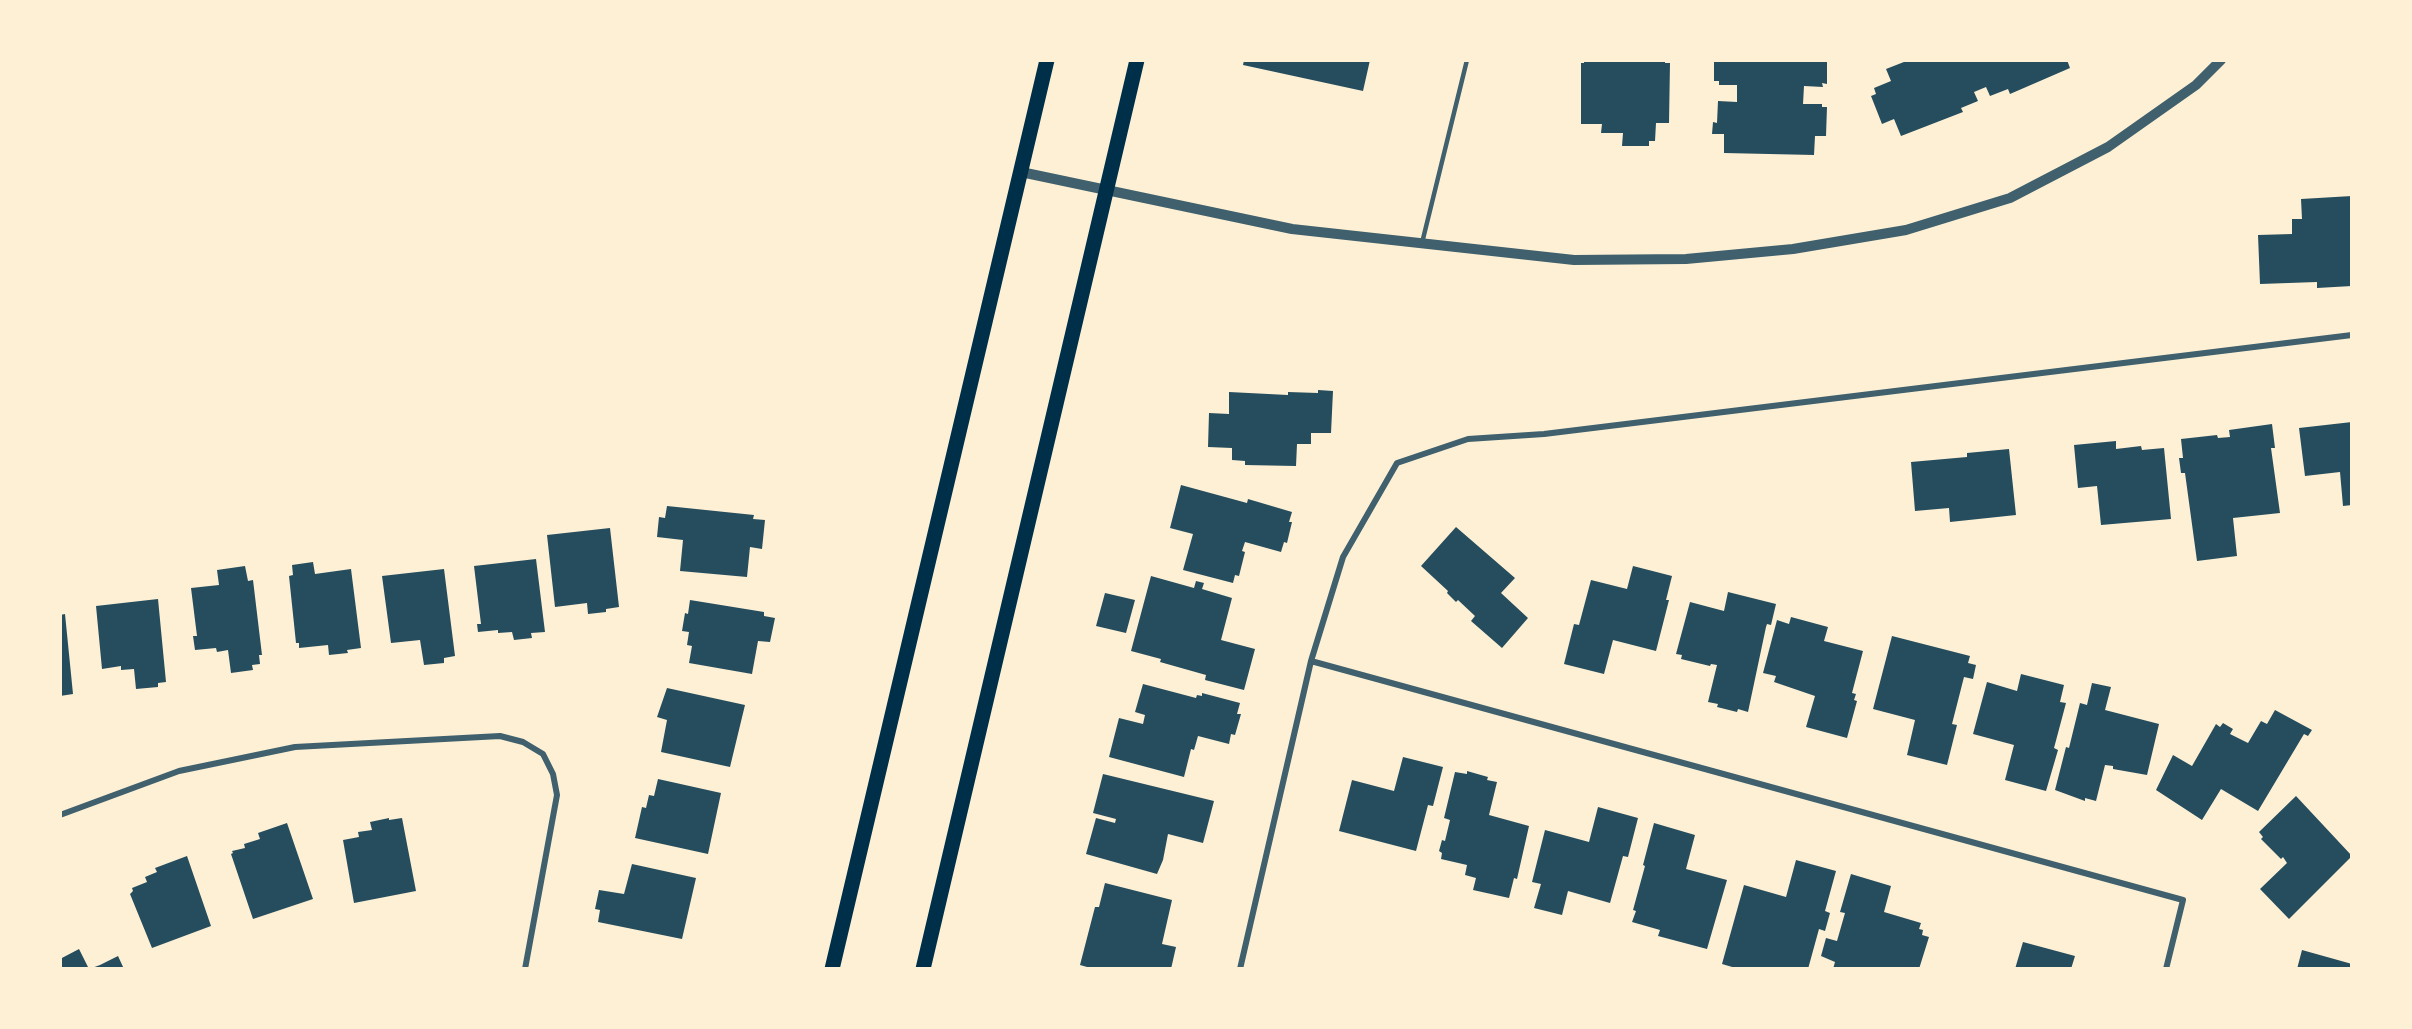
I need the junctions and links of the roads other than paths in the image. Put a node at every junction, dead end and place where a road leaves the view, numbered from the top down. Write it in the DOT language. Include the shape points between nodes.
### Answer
graph roads {
  1 [pos="1047,60"];
  2 [pos="1137,60"];
  3 [pos="1467,60"];
  4 [pos="2221,60"];
  5 [pos="1021,172"];
  6 [pos="1107,191"];
  7 [pos="1422,243"];
  8 [pos="2352,335"];
  9 [pos="1311,661"];
  10 [pos="60,815"];
  11 [pos="525,969"];
  12 [pos="832,969"];
  13 [pos="923,969"];
  14 [pos="1240,969"];
  15 [pos="2166,969"];
  1 -- 5 [label="main road"];
  2 -- 6 [label="main road"];
  3 -- 7 [label="lane"];
  4 -- 7 [label="street" via="2196,85 2108,147 2010,198 1906,230 1793,249 1686,259 1574,260"];
  5 -- 6 [label="street"];
  5 -- 12 [label="main road"];
  6 -- 7 [label="street" via="1292,229"];
  6 -- 13 [label="main road"];
  8 -- 9 [label="street" via="1556,432 1468,439 1397,464 1343,557"];
  9 -- 14 [label="street"];
  9 -- 15 [label="street" via="2183,900"];
  10 -- 11 [label="street" via="179,771 295,747 500,736 523,742 543,754 553,774 557,795"];
}
